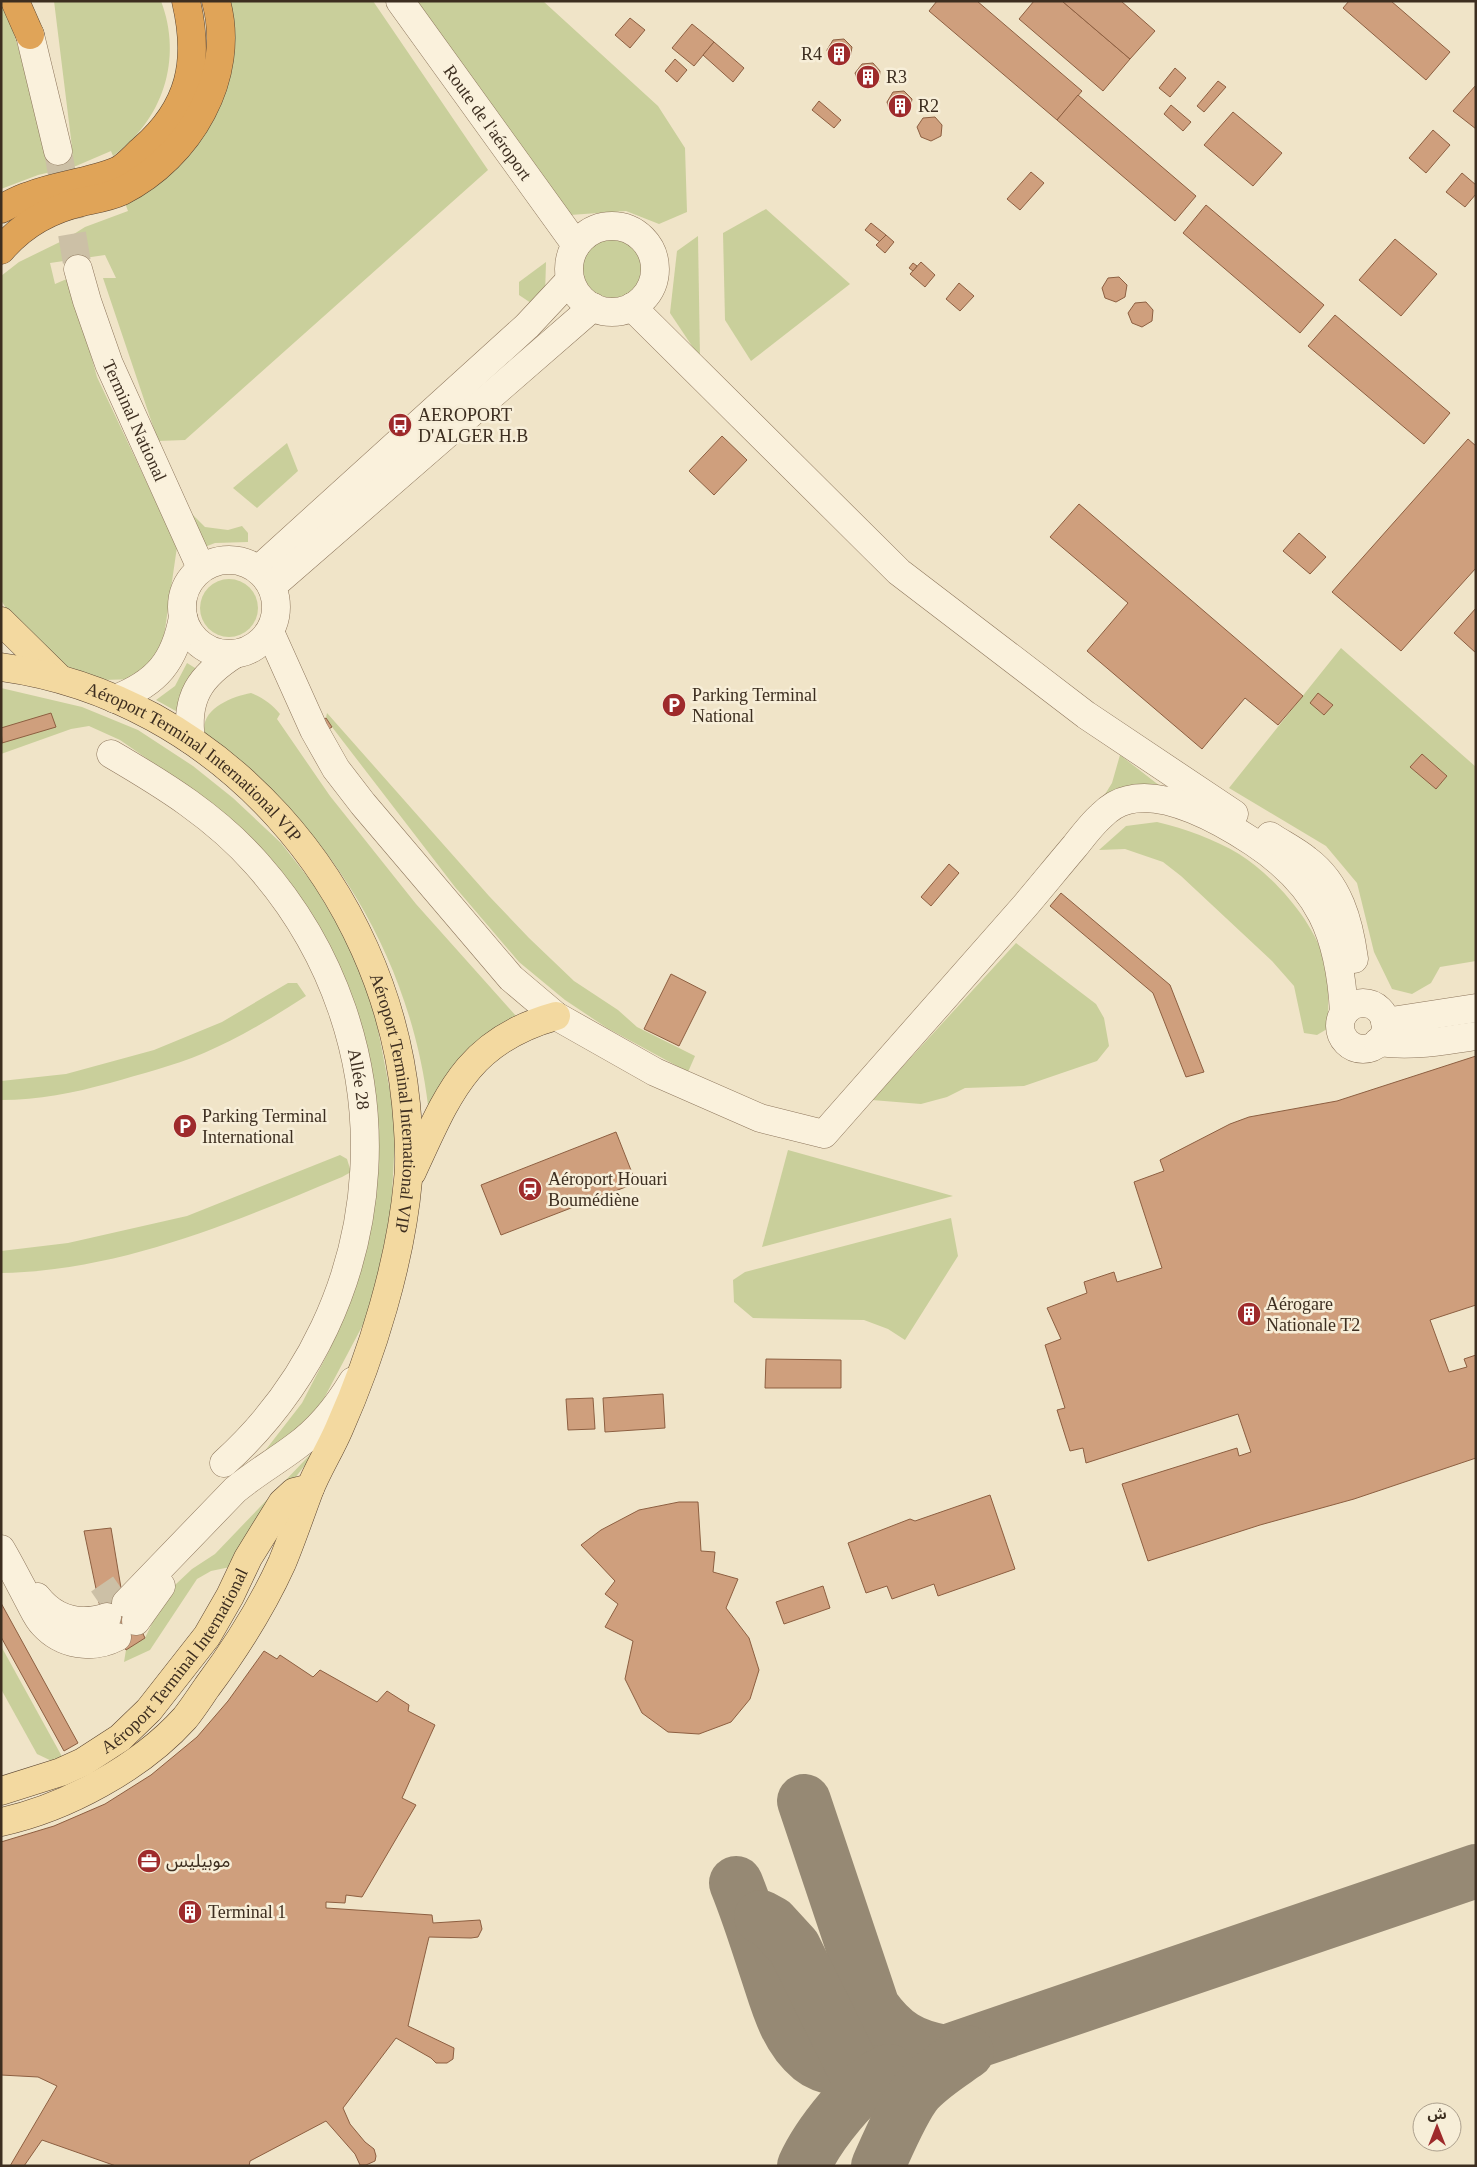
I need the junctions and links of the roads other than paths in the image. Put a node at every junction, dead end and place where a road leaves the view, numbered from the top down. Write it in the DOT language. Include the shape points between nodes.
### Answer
graph roads {
  1 [pos="15,1"];
  2 [pos="30,1"];
  3 [pos="186,1"];
  4 [pos="216,1"];
  5 [pos="400,1"];
  6 [pos="30,35"];
  7 [pos="58,151"];
  8 [pos="1,209"];
  9 [pos="576,245"];
  10 [pos="1,250"];
  11 [pos="78,269"];
  12 [pos="570,280"];
  13 [pos="593,307"];
  14 [pos="632,307"];
  15 [pos="202,568"];
  16 [pos="266,578"];
  17 [pos="183,617"];
  18 [pos="1,621"];
  19 [pos="270,632"];
  20 [pos="235,654"];
  21 [pos="1,667"];
  22 [pos="59,678"];
  23 [pos="115,699"];
  24 [pos="191,740"];
  25 [pos="111,754"];
  26 [pos="1352,1008"];
  27 [pos="1476,1008"];
  28 [pos="556,1016"];
  29 [pos="1382,1032"];
  30 [pos="1476,1036"];
  31 [pos="409,1178"];
  32 [pos="369,1350"];
  33 [pos="224,1463"];
  34 [pos="310,1488"];
  35 [pos="1,1548"];
  36 [pos="119,1613"];
  37 [pos="1,1791"];
  38 [pos="1,1822"];
  1 -- 6 [label="highway"];
  2 -- 6 [label="highway"];
  3 -- 8 [label="highway" via="191,23 192,67 185,92 172,117 152,142 119,170 30,196"];
  4 -- 10 [label="highway" via="220,28 217,72 211,94 189,133 175,150 159,166 122,191 48,214 18,233"];
  5 -- 9 [label="street, Route de l'aéroport"];
  6 -- 7 [label="street"];
  9 -- 12 [label="street" via="569,262"];
  9 -- 14 [label="street" via="584,235 609,226 635,232 645,241 652,252 655,273 648,292"];
  11 -- 15 [label="street, Terminal National" via="109,364"];
  12 -- 13 [label="street" via="579,296"];
  12 -- 16 [label="street" via="528,326"];
  13 -- 14 [label="street" via="613,312"];
  13 -- 16 [label="street" via="389,487"];
  14 -- 26 [label="street" via="899,572 1086,715 1307,860 1324,876 1347,918"];
  15 -- 16 [label="street" via="212,562 231,560 249,563"];
  15 -- 17 [label="street" via="185,590"];
  16 -- 19 [label="street" via="277,609"];
  17 -- 20 [label="street" via="188,630 208,649"];
  17 -- 23 [label="street" via="176,645 162,669 149,682"];
  18 -- 22 [label="main road"];
  19 -- 20 [label="street" via="261,643"];
  19 -- 28 [label="street" via="314,730 349,787 493,959"];
  20 -- 24 [label="street" via="200,684 190,711"];
  21 -- 22 [label="main road"];
  22 -- 23 [label="main road, Aéroport Terminal International VIP"];
  23 -- 24 [label="main road, Aéroport Terminal International VIP"];
  24 -- 31 [label="main road, Aéroport Terminal International VIP" via="232,771 303,844 357,930 393,1025 403,1075"];
  25 -- 33 [label="street, Allée 28" via="177,794 209,818 239,844 273,882 302,924 327,971 346,1020 359,1072 365,1128 364,1186 346,1274 324,1330 294,1382 261,1427"];
  26 -- 28 [label="street" via="1334,941 1318,904 1304,887 1272,856 1241,835 1186,807 1154,797 1126,800 1101,815 824,1134 760,1118 707,1096 630,1059"];
  26 -- 29 [label="street" via="1368,1003 1379,1010"];
  26 -- 29 [label="street" via="1340,1026 1346,1041 1357,1048 1365,1048"];
  27 -- 29 [label="street"];
  28 -- 31 [label="main road" via="529,1024 498,1040 467,1068 444,1103"];
  29 -- 30 [label="street" via="1393,1044"];
  31 -- 32 [label="main road, Aéroport Terminal International VIP" via="390,1280"];
  32 -- 34 [label="main road, Aéroport Terminal International VIP" via="339,1430"];
  32 -- 36 [label="street" via="346,1393 314,1430 254,1474"];
  34 -- 37 [label="main road, Aéroport Terminal International" via="294,1492 282,1503 248,1558 207,1636 149,1710 120,1738 82,1762"];
  34 -- 38 [label="main road, Aéroport Terminal International VIP" via="283,1561 266,1596 225,1663 186,1717 144,1754 96,1785 37,1812"];
  35 -- 36 [label="street" via="46,1596 58,1603"];
  35 -- 36 [label="street" via="41,1622 65,1641 95,1645"];
}
